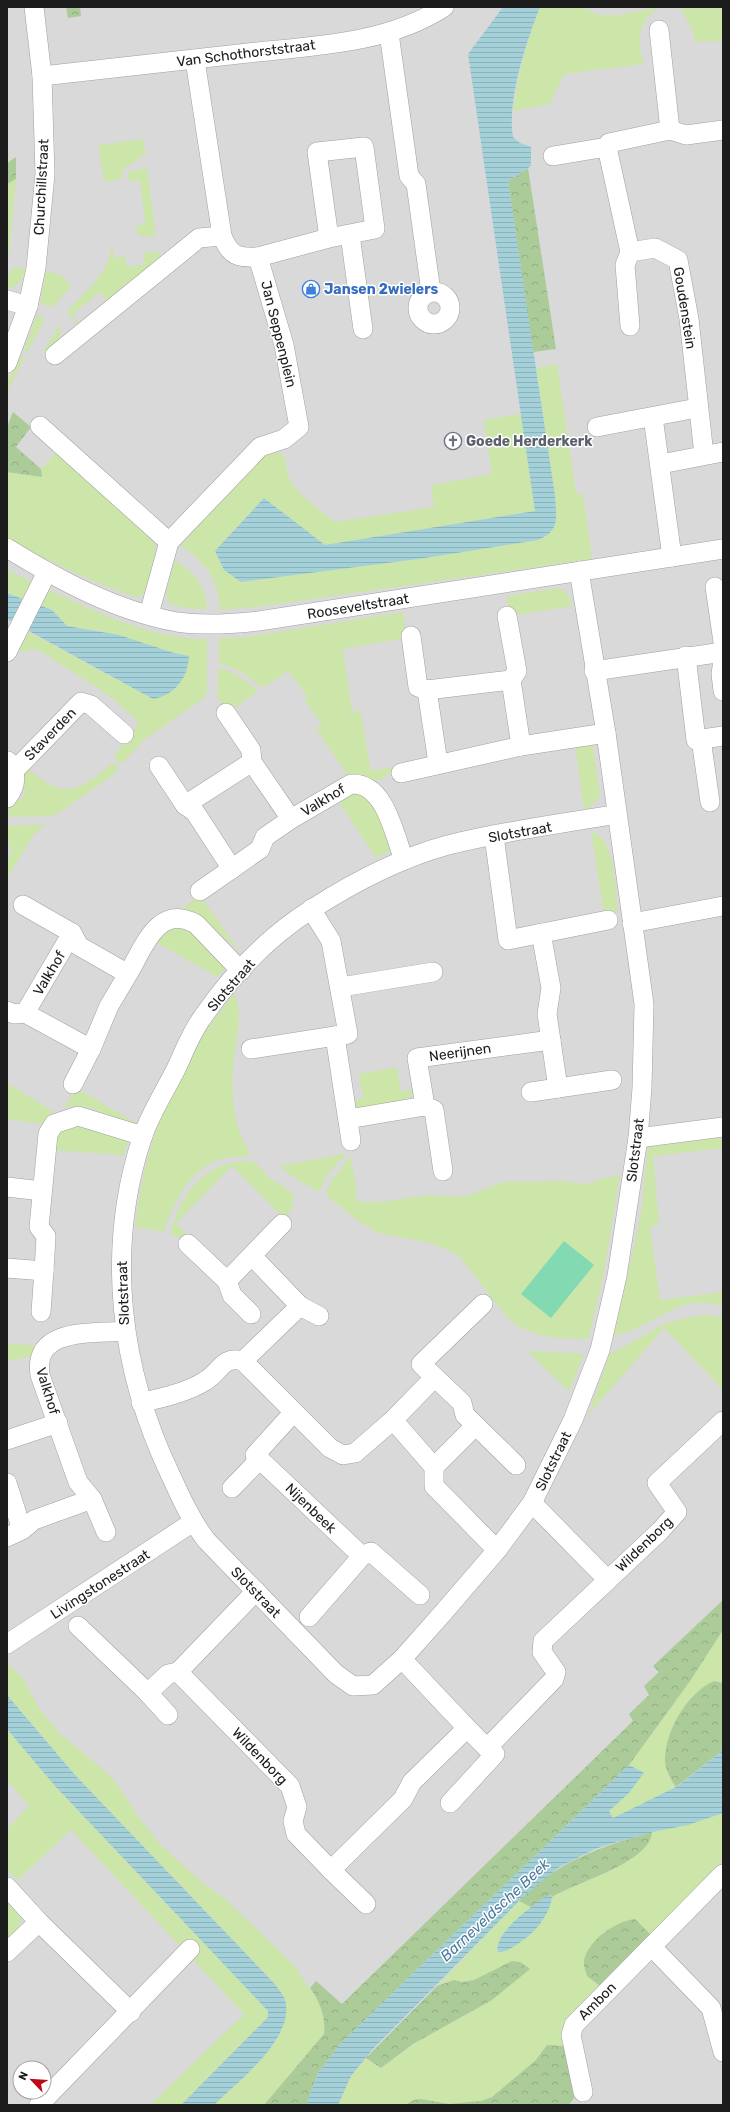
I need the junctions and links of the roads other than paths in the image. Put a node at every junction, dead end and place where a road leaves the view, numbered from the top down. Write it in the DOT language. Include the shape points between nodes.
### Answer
graph roads {
  1 [pos="34,7"];
  2 [pos="444,7"];
  3 [pos="660,30"];
  4 [pos="389,33"];
  5 [pos="195,60"];
  6 [pos="42,76"];
  7 [pos="670,130"];
  8 [pos="723,130"];
  9 [pos="607,147"];
  10 [pos="553,156"];
  11 [pos="350,235"];
  12 [pos="222,236"];
  13 [pos="329,238"];
  14 [pos="630,252"];
  15 [pos="258,257"];
  16 [pos="431,292"];
  17 [pos="7,300"];
  18 [pos="28,306"];
  19 [pos="630,326"];
  20 [pos="362,329"];
  21 [pos="55,355"];
  22 [pos="7,363"];
  23 [pos="697,408"];
  24 [pos="653,417"];
  25 [pos="40,426"];
  26 [pos="597,427"];
  27 [pos="723,452"];
  28 [pos="704,455"];
  29 [pos="661,464"];
  30 [pos="169,542"];
  31 [pos="7,548"];
  32 [pos="723,549"];
  33 [pos="672,557"];
  34 [pos="578,571"];
  35 [pos="47,572"];
  36 [pos="715,587"];
  37 [pos="149,614"];
  38 [pos="507,616"];
  39 [pos="411,636"];
  40 [pos="723,642"];
  41 [pos="7,652"];
  42 [pos="723,652"];
  43 [pos="686,656"];
  44 [pos="723,660"];
  45 [pos="594,671"];
  46 [pos="511,680"];
  47 [pos="427,690"];
  48 [pos="723,691"];
  49 [pos="226,713"];
  50 [pos="606,733"];
  51 [pos="124,734"];
  52 [pos="723,736"];
  53 [pos="701,739"];
  54 [pos="521,746"];
  55 [pos="252,762"];
  56 [pos="438,764"];
  57 [pos="11,765"];
  58 [pos="159,766"];
  59 [pos="401,773"];
  60 [pos="7,798"];
  61 [pos="710,802"];
  62 [pos="185,805"];
  63 [pos="617,814"];
  64 [pos="291,819"];
  65 [pos="494,836"];
  66 [pos="404,860"];
  67 [pos="232,869"];
  68 [pos="200,891"];
  69 [pos="23,904"];
  70 [pos="723,906"];
  71 [pos="311,909"];
  72 [pos="608,920"];
  73 [pos="632,922"];
  74 [pos="72,933"];
  75 [pos="541,933"];
  76 [pos="241,971"];
  77 [pos="434,972"];
  78 [pos="128,974"];
  79 [pos="340,987"];
  80 [pos="16,1012"];
  81 [pos="335,1036"];
  82 [pos="551,1040"];
  83 [pos="91,1049"];
  84 [pos="251,1049"];
  85 [pos="612,1080"];
  86 [pos="73,1084"];
  87 [pos="558,1088"];
  88 [pos="531,1092"];
  89 [pos="426,1106"];
  90 [pos="348,1119"];
  91 [pos="723,1127"];
  92 [pos="143,1136"];
  93 [pos="638,1138"];
  94 [pos="351,1141"];
  95 [pos="443,1171"];
  96 [pos="7,1187"];
  97 [pos="42,1191"];
  98 [pos="282,1224"];
  99 [pos="188,1244"];
  100 [pos="252,1256"];
  101 [pos="7,1268"];
  102 [pos="44,1271"];
  103 [pos="227,1281"];
  104 [pos="483,1304"];
  105 [pos="300,1306"];
  106 [pos="41,1312"];
  107 [pos="251,1314"];
  108 [pos="319,1316"];
  109 [pos="124,1331"];
  110 [pos="243,1361"];
  111 [pos="434,1378"];
  112 [pos="141,1403"];
  113 [pos="293,1413"];
  114 [pos="393,1420"];
  115 [pos="723,1421"];
  116 [pos="58,1423"];
  117 [pos="475,1426"];
  118 [pos="7,1440"];
  119 [pos="260,1459"];
  120 [pos="516,1465"];
  121 [pos="434,1467"];
  122 [pos="7,1483"];
  123 [pos="232,1488"];
  124 [pos="92,1499"];
  125 [pos="532,1503"];
  126 [pos="193,1522"];
  127 [pos="106,1532"];
  128 [pos="15,1534"];
  129 [pos="497,1550"];
  130 [pos="362,1556"];
  131 [pos="608,1580"];
  132 [pos="256,1591"];
  133 [pos="420,1595"];
  134 [pos="309,1617"];
  135 [pos="78,1626"];
  136 [pos="7,1644"];
  137 [pos="402,1659"];
  138 [pos="178,1672"];
  139 [pos="148,1693"];
  140 [pos="168,1715"];
  141 [pos="467,1728"];
  142 [pos="487,1748"];
  143 [pos="450,1803"];
  144 [pos="331,1870"];
  145 [pos="723,1874"];
  146 [pos="7,1887"];
  147 [pos="366,1904"];
  148 [pos="39,1922"];
  149 [pos="652,1947"];
  150 [pos="190,1949"];
  151 [pos="7,1952"];
  152 [pos="131,2012"];
  153 [pos="723,2052"];
  154 [pos="583,2092"];
  155 [pos="39,2105"];
  1 -- 6 [label="street, Churchillstraat"];
  2 -- 4 [label="street, Van Schothorststraat"];
  3 -- 7 [label="street"];
  4 -- 5 [label="street, Van Schothorststraat"];
  4 -- 16 [label="street" via="409,176 416,184"];
  5 -- 6 [label="street, Van Schothorststraat"];
  5 -- 12 [label="street"];
  6 -- 18 [label="street, Churchillstraat" via="45,174 36,268"];
  7 -- 8 [label="street" via="686,135"];
  7 -- 9 [label="street" via="609,143"];
  9 -- 10 [label="street"];
  9 -- 14 [label="street"];
  11 -- 13 [label="street"];
  11 -- 13 [label="street" via="375,229 364,147 317,152"];
  11 -- 20 [label="street"];
  12 -- 15 [label="street" via="227,248 233,253 241,257"];
  12 -- 21 [label="street" via="199,238"];
  13 -- 15 [label="street"];
  14 -- 19 [label="street" via="625,265"];
  14 -- 23 [label="street, Goudenstein" via="655,248 678,260 689,319"];
  15 -- 30 [label="street, Jan Seppenplein" via="284,344 299,427 284,439 260,447"];
  17 -- 18 [label="street"];
  18 -- 22 [label="street, Churchillstraat"];
  23 -- 24 [label="street"];
  23 -- 28 [label="street, Goudenstein"];
  24 -- 26 [label="street"];
  24 -- 29 [label="street"];
  25 -- 30 [label="street"];
  27 -- 28 [label="street"];
  28 -- 29 [label="street"];
  29 -- 33 [label="street"];
  30 -- 37 [label="street, Jan Seppenplein"];
  31 -- 35 [label="street, Rooseveltstraat"];
  32 -- 33 [label="street, Rooseveltstraat"];
  33 -- 34 [label="street, Rooseveltstraat"];
  34 -- 37 [label="street, Rooseveltstraat" via="243,623 178,622"];
  34 -- 45 [label="street, Slotstraat"];
  35 -- 37 [label="street, Rooseveltstraat" via="105,599"];
  35 -- 41 [label="street"];
  36 -- 40 [label="street"];
  38 -- 46 [label="street" via="517,672"];
  39 -- 47 [label="street" via="418,687"];
  42 -- 43 [label="street"];
  43 -- 45 [label="street"];
  43 -- 53 [label="street" via="696,740"];
  44 -- 48 [label="street"];
  45 -- 50 [label="street, Slotstraat"];
  46 -- 47 [label="street"];
  46 -- 54 [label="street"];
  47 -- 56 [label="street"];
  49 -- 55 [label="street, Valkhof" via="251,750"];
  50 -- 54 [label="street"];
  50 -- 63 [label="street, Slotstraat"];
  51 -- 57 [label="street, Staverden" via="91,705 81,702"];
  52 -- 53 [label="street"];
  53 -- 61 [label="street"];
  54 -- 56 [label="street"];
  55 -- 62 [label="street"];
  55 -- 64 [label="street, Valkhof"];
  56 -- 59 [label="street"];
  57 -- 60 [label="street, Staverden" via="15,780"];
  58 -- 62 [label="street"];
  62 -- 67 [label="street" via="195,812"];
  63 -- 65 [label="street, Slotstraat"];
  63 -- 73 [label="street, Slotstraat"];
  64 -- 66 [label="street, Valkhof" via="342,788 360,783 382,800"];
  64 -- 67 [label="street, Valkhof" via="265,837 260,850"];
  65 -- 66 [label="street, Slotstraat" via="448,846"];
  65 -- 75 [label="street" via="508,940"];
  66 -- 71 [label="street, Slotstraat" via="361,880"];
  67 -- 68 [label="street, Valkhof"];
  69 -- 74 [label="street, Valkhof"];
  70 -- 73 [label="street"];
  71 -- 76 [label="street, Slotstraat" via="279,932"];
  71 -- 79 [label="street" via="331,941"];
  72 -- 75 [label="street"];
  73 -- 93 [label="street, Slotstraat" via="644,1004"];
  74 -- 78 [label="street, Valkhof" via="79,946"];
  74 -- 80 [label="street, Valkhof"];
  75 -- 82 [label="street" via="551,988 547,1014"];
  76 -- 78 [label="street" via="196,924 178,918 169,919 158,926"];
  76 -- 92 [label="street, Slotstraat" via="201,1019"];
  77 -- 79 [label="street"];
  78 -- 83 [label="street" via="109,1006"];
  79 -- 81 [label="street" via="348,1034"];
  80 -- 83 [label="street, Valkhof"];
  81 -- 84 [label="street"];
  81 -- 90 [label="street"];
  82 -- 87 [label="street"];
  82 -- 89 [label="street, Neerijnen" via="417,1058"];
  83 -- 86 [label="street"];
  85 -- 87 [label="street"];
  87 -- 88 [label="street"];
  89 -- 90 [label="street"];
  89 -- 95 [label="street, Neerijnen" via="434,1110"];
  90 -- 94 [label="street"];
  91 -- 93 [label="street"];
  92 -- 97 [label="street" via="78,1116 54,1124 48,1134"];
  92 -- 109 [label="street, Slotstraat" via="131,1176 122,1231"];
  93 -- 125 [label="street, Slotstraat" via="617,1276 600,1350 573,1420"];
  96 -- 97 [label="street"];
  97 -- 102 [label="street" via="39,1227 46,1236"];
  98 -- 100 [label="street"];
  99 -- 103 [label="street"];
  100 -- 103 [label="street"];
  100 -- 105 [label="street"];
  101 -- 102 [label="street"];
  102 -- 106 [label="street"];
  103 -- 107 [label="street" via="232,1295"];
  104 -- 111 [label="street" via="421,1364"];
  105 -- 108 [label="street"];
  105 -- 110 [label="street"];
  109 -- 112 [label="street, Slotstraat"];
  109 -- 116 [label="street, Valkhof" via="65,1336 52,1341 44,1349 39,1363 40,1375"];
  110 -- 112 [label="street" via="235,1359 226,1362 207,1380 191,1389"];
  110 -- 113 [label="street"];
  111 -- 114 [label="street"];
  111 -- 117 [label="street" via="462,1403 465,1415"];
  112 -- 126 [label="street, Slotstraat" via="156,1446"];
  113 -- 114 [label="street" via="330,1448 343,1455 355,1453"];
  113 -- 119 [label="street" via="255,1455"];
  114 -- 121 [label="street"];
  115 -- 131 [label="street, Wildenborg" via="657,1483 677,1512"];
  116 -- 118 [label="street, Valkhof"];
  116 -- 124 [label="street, Valkhof" via="78,1482"];
  117 -- 120 [label="street"];
  117 -- 121 [label="street"];
  119 -- 123 [label="street"];
  119 -- 130 [label="street, Nijenbeek"];
  121 -- 129 [label="street" via="434,1486"];
  122 -- 128 [label="street"];
  124 -- 127 [label="street, Valkhof"];
  124 -- 128 [label="street" via="34,1520"];
  125 -- 129 [label="street, Slotstraat"];
  125 -- 131 [label="street, Wildenborg"];
  126 -- 132 [label="street, Slotstraat" via="206,1540"];
  126 -- 136 [label="street, Livingstonestraat"];
  129 -- 137 [label="street, Slotstraat"];
  130 -- 133 [label="street" via="371,1552 376,1555"];
  130 -- 134 [label="street"];
  131 -- 142 [label="street, Wildenborg" via="543,1641 542,1652 556,1672 554,1679"];
  132 -- 137 [label="street, Slotstraat" via="336,1674 353,1686 373,1685"];
  132 -- 138 [label="street"];
  135 -- 139 [label="street"];
  137 -- 141 [label="street"];
  138 -- 139 [label="street" via="168,1674"];
  138 -- 144 [label="street, Wildenborg" via="290,1786 297,1808 293,1821 296,1834"];
  139 -- 140 [label="street"];
  141 -- 142 [label="street"];
  141 -- 144 [label="street" via="412,1782 403,1799"];
  142 -- 143 [label="street" via="495,1754"];
  144 -- 147 [label="street, Wildenborg"];
  145 -- 149 [label="street, Ambon"];
  146 -- 148 [label="street"];
  148 -- 151 [label="street"];
  148 -- 152 [label="street"];
  149 -- 153 [label="street" via="711,2008"];
  149 -- 154 [label="street, Ambon" via="574,2025 571,2036"];
  150 -- 152 [label="street"];
  152 -- 155 [label="street"];
}
